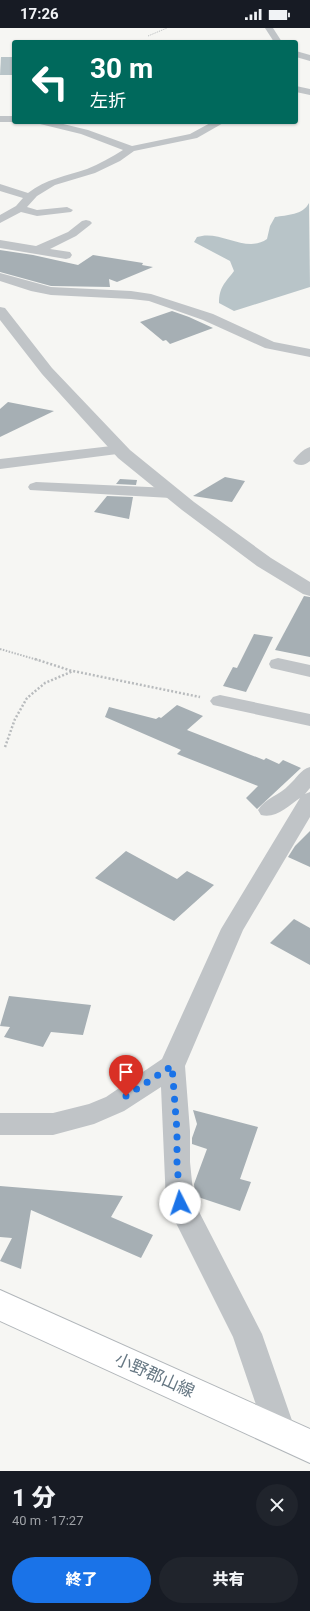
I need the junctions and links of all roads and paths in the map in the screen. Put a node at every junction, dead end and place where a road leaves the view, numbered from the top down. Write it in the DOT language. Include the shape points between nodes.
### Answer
graph roads {
  1 [pos="167,28"];
  2 [pos="269,28"];
  3 [pos="148,36"];
  4 [pos="277,40"];
  5 [pos="298,55"];
  6 [pos="310,58"];
  7 [pos="310,86"];
  8 [pos="298,88"];
  9 [pos="298,89"];
  10 [pos="310,92"];
  11 [pos="0,119"];
  12 [pos="12,120"];
  13 [pos="51,124"];
  14 [pos="216,124"];
  15 [pos="131,149"];
  16 [pos="0,187"];
  17 [pos="31,197"];
  18 [pos="20,208"];
  19 [pos="66,210"];
  20 [pos="0,220"];
  21 [pos="86,222"];
  22 [pos="0,244"];
  23 [pos="38,250"];
  24 [pos="66,255"];
  25 [pos="0,278"];
  26 [pos="0,312"];
  27 [pos="310,353"];
  28 [pos="120,450"];
  29 [pos="0,464"];
  30 [pos="36,487"];
  31 [pos="171,493"];
  32 [pos="310,590"];
  33 [pos="0,649"];
  34 [pos="278,664"];
  35 [pos="73,671"];
  36 [pos="310,672"];
  37 [pos="220,701"];
  38 [pos="310,720"];
  39 [pos="5,747"];
  40 [pos="310,774"];
  41 [pos="310,799"];
  42 [pos="268,810"];
  43 [pos="302,826"];
  44 [pos="172,1066"];
  45 [pos="0,1124"];
  46 [pos="0,1305"];
  47 [pos="280,1432"];
  48 [pos="310,1446"];
  1 -- 3 [label="path"];
  2 -- 4 [label="street"];
  5 -- 6 [label="street"];
  7 -- 8 [label="street"];
  9 -- 10 [label="street"];
  11 -- 12 [label="street"];
  13 -- 15 [label="street" via="84,132"];
  14 -- 15 [label="street" via="193,136"];
  15 -- 17 [label="street" via="91,171 51,183"];
  16 -- 17 [label="street"];
  17 -- 18 [label="street"];
  18 -- 19 [label="street" via="37,212"];
  18 -- 20 [label="street"];
  21 -- 23 [label="street" via="72,234"];
  22 -- 23 [label="street"];
  23 -- 24 [label="street"];
  25 -- 27 [label="street" via="35,288 151,298 208,317 270,345"];
  26 -- 28 [label="street" via="47,371"];
  28 -- 29 [label="street"];
  28 -- 31 [label="street"];
  30 -- 31 [label="street"];
  31 -- 32 [label="street" via="264,562"];
  33 -- 35 [label="path"];
  34 -- 36 [label="street"];
  35 -- 37 [label="path"];
  35 -- 39 [label="path" via="38,687 24,701 16,714"];
  37 -- 38 [label="street"];
  40 -- 42 [label="street" via="296,791"];
  41 -- 43 [label="street"];
  43 -- 44 [label="street" via="232,929"];
  44 -- 45 [label="street" via="114,1104 94,1113 53,1124"];
  44 -- 47 [label="street" via="180,1203 247,1334"];
  46 -- 47 [label="main road, 小野郡山線"];
  47 -- 48 [label="main road, 小野郡山線"];
}
